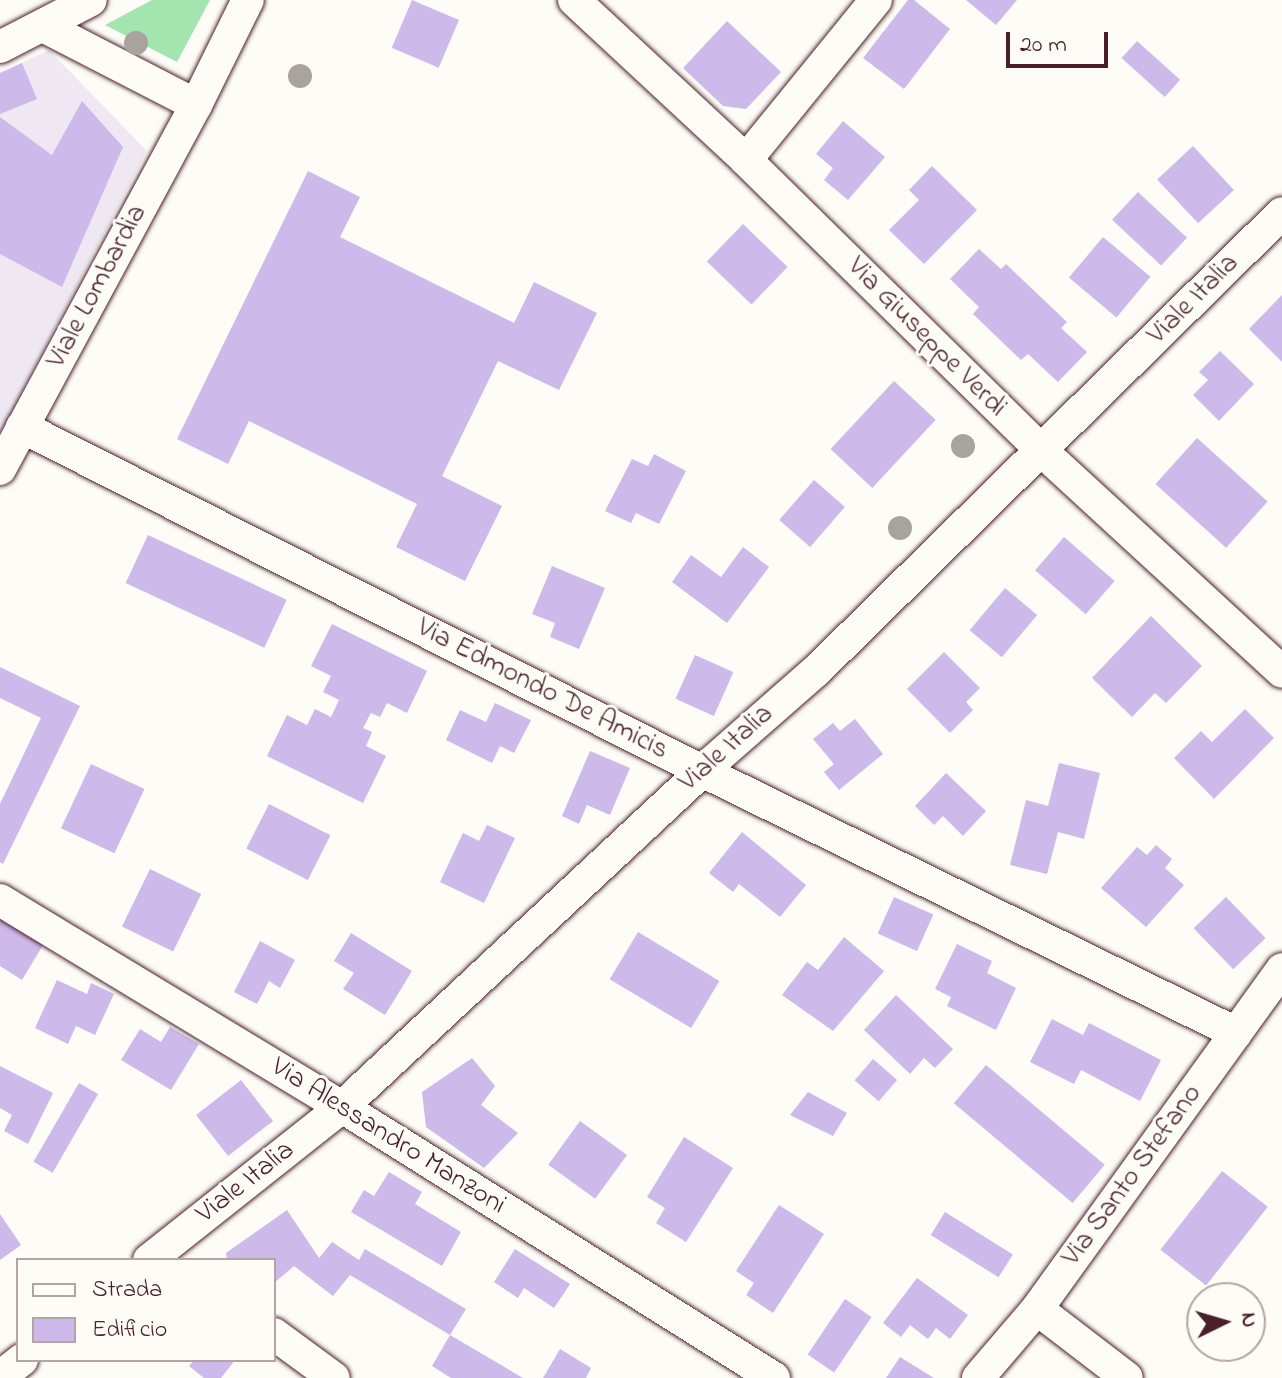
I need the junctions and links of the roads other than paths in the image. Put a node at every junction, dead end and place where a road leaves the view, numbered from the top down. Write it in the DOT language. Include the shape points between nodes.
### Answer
graph roads {
  1 [pos="91,0"];
  2 [pos="248,0"];
  3 [pos="574,0"];
  4 [pos="876,0"];
  5 [pos="43,26"];
  6 [pos="0,47"];
  7 [pos="196,105"];
  8 [pos="746,160"];
  9 [pos="1282,213"];
  10 [pos="22,427"];
  11 [pos="1042,451"];
  12 [pos="0,469"];
  13 [pos="1282,672"];
  14 [pos="702,771"];
  15 [pos="0,900"];
  16 [pos="1282,969"];
  17 [pos="1236,1033"];
  18 [pos="342,1107"];
  19 [pos="161,1257"];
  20 [pos="1037,1309"];
  21 [pos="276,1335"];
  22 [pos="19,1362"];
  23 [pos="0,1377"];
  24 [pos="334,1378"];
  25 [pos="774,1378"];
  26 [pos="978,1378"];
  27 [pos="1127,1378"];
  1 -- 5 [label="street"];
  2 -- 7 [label="street, Viale Lombardia"];
  3 -- 8 [label="street, Via Giuseppe Verdi"];
  4 -- 8 [label="street"];
  5 -- 6 [label="street"];
  5 -- 7 [label="street"];
  7 -- 10 [label="street, Viale Lombardia"];
  8 -- 11 [label="street, Via Giuseppe Verdi"];
  9 -- 11 [label="street, Viale Italia"];
  10 -- 12 [label="street, Viale Lombardia"];
  10 -- 14 [label="street, Via Edmondo De Amicis"];
  11 -- 13 [label="street, Via Giuseppe Verdi"];
  11 -- 14 [label="street, Viale Italia" via="816,671"];
  14 -- 17 [label="street, Via Edmondo De Amicis"];
  14 -- 18 [label="street, Viale Italia"];
  15 -- 18 [label="street, Via Alessandro Manzoni"];
  16 -- 17 [label="street, Via Santo Stefano"];
  17 -- 20 [label="street, Via Santo Stefano"];
  18 -- 19 [label="street, Viale Italia"];
  18 -- 25 [label="street, Via Alessandro Manzoni"];
  20 -- 26 [label="street, Via Santo Stefano"];
  20 -- 27 [label="street"];
  21 -- 24 [label="street"];
  22 -- 23 [label="street"];
}
